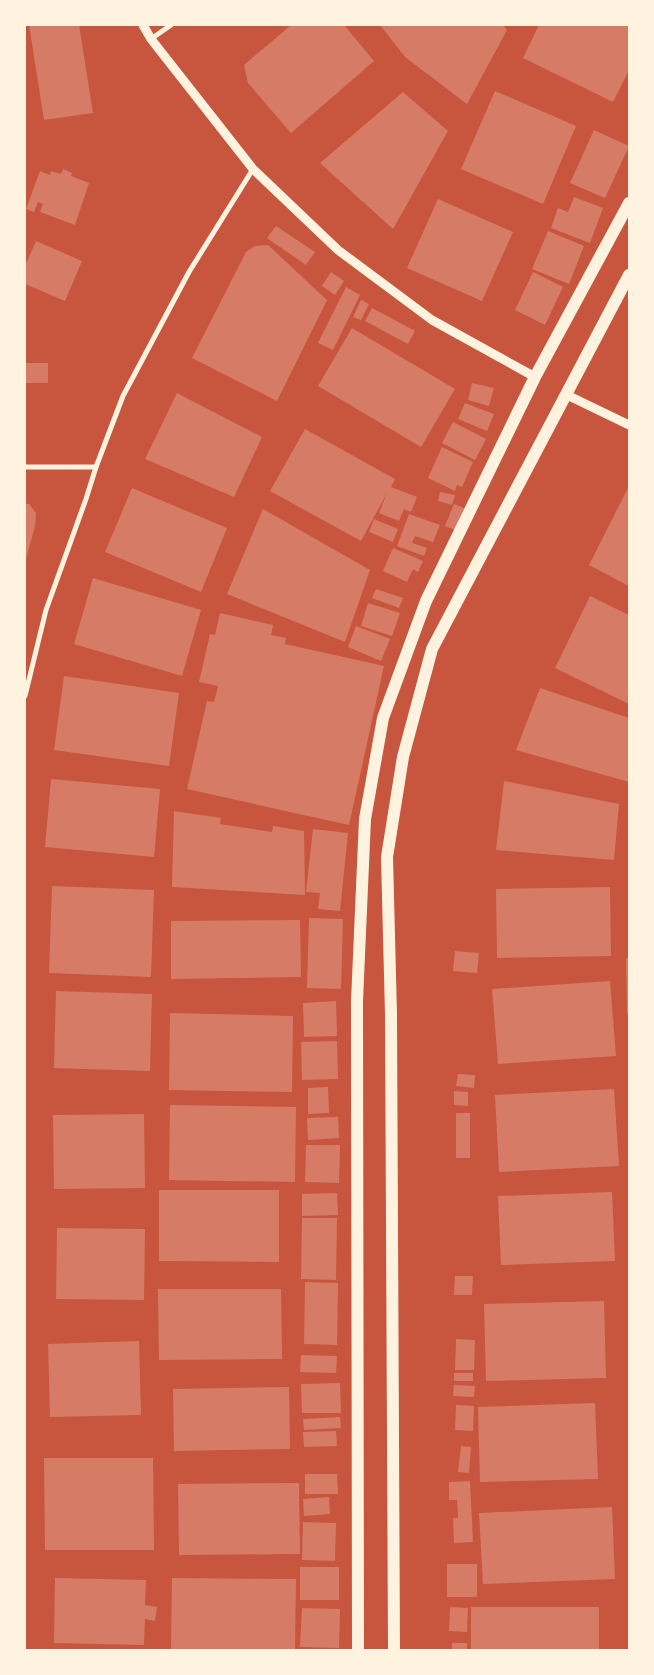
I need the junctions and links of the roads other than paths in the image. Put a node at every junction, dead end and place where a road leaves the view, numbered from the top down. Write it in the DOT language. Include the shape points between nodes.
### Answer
graph roads {
  1 [pos="143,25"];
  2 [pos="171,25"];
  3 [pos="151,39"];
  4 [pos="253,169"];
  5 [pos="629,203"];
  6 [pos="629,275"];
  7 [pos="534,377"];
  8 [pos="567,395"];
  9 [pos="629,425"];
  10 [pos="25,467"];
  11 [pos="96,467"];
  12 [pos="25,696"];
  13 [pos="358,1650"];
  14 [pos="394,1650"];
  1 -- 3 [label="street"];
  2 -- 3 [label="street"];
  3 -- 4 [label="street"];
  4 -- 7 [label="street" via="338,250 424,314"];
  4 -- 11 [label="street" via="190,272 128,388"];
  5 -- 7 [label="main road"];
  6 -- 8 [label="main road"];
  7 -- 13 [label="main road" via="426,601 383,718 365,819 358,1001"];
  8 -- 9 [label="street"];
  8 -- 14 [label="main road" via="432,650 403,757 387,857 391,1025"];
  10 -- 11 [label="street"];
  11 -- 12 [label="street" via="46,610"];
}
